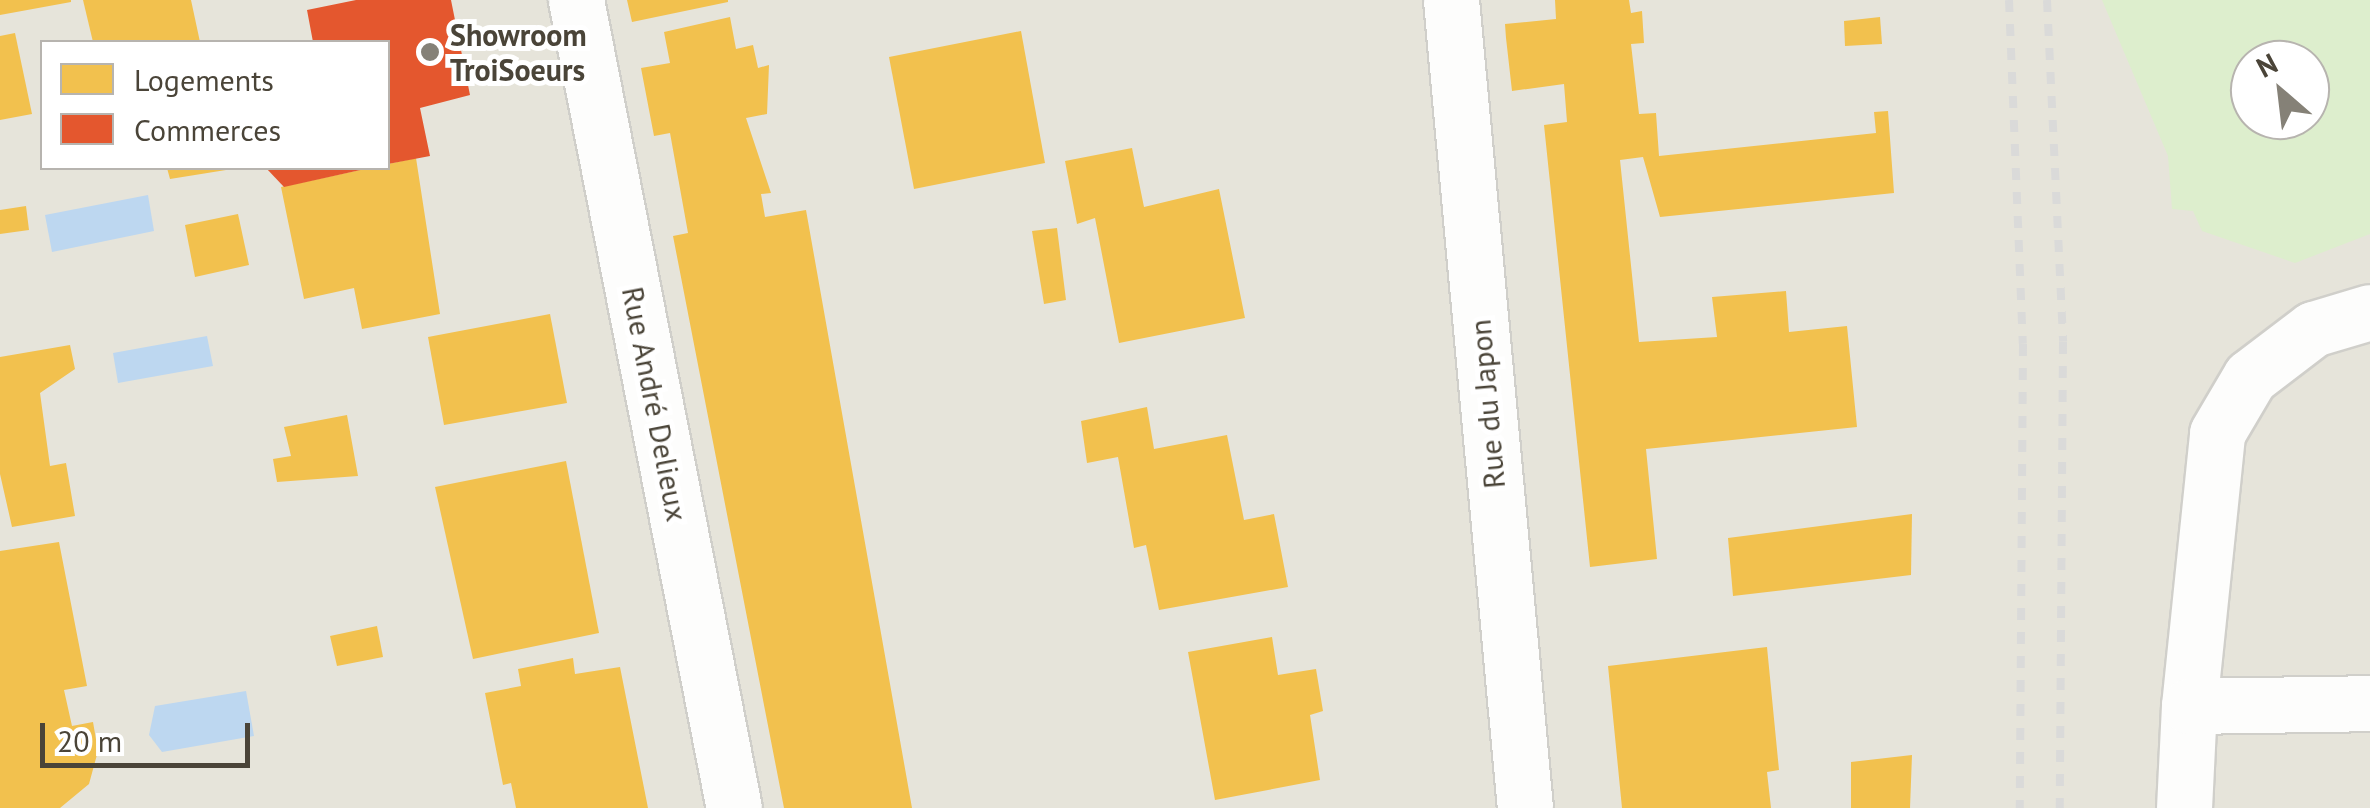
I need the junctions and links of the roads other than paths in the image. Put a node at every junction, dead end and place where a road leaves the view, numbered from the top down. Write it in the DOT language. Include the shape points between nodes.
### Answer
graph roads {
  1 [pos="576,0"];
  2 [pos="1452,0"];
  3 [pos="2370,312"];
  4 [pos="2370,704"];
  5 [pos="2190,706"];
  6 [pos="734,808"];
  7 [pos="1525,808"];
  8 [pos="2184,808"];
  1 -- 6 [label="street, Rue André Delieux"];
  2 -- 7 [label="street, Rue du Japon"];
  3 -- 5 [label="street" via="2313,329 2250,377 2217,433"];
  4 -- 5 [label="street"];
  5 -- 8 [label="street"];
}
